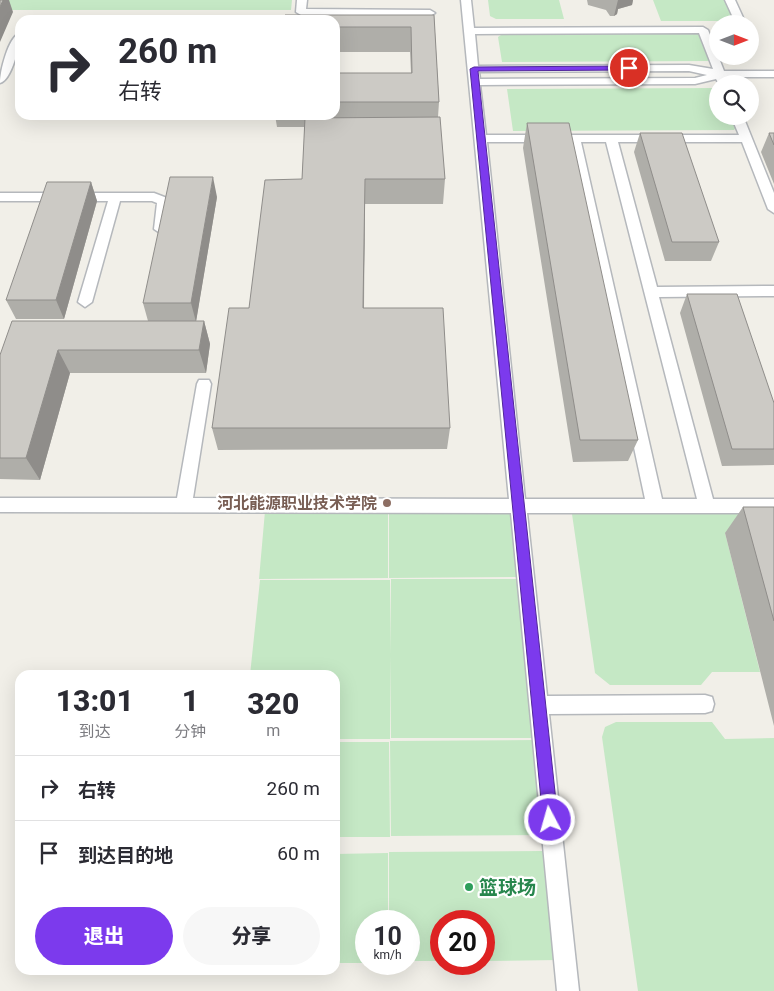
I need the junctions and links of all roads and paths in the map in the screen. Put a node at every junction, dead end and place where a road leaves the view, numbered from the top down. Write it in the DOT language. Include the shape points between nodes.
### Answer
graph roads {
  1 [pos="302,0"];
  2 [pos="466,0"];
  3 [pos="730,0"];
  4 [pos="430,12"];
  5 [pos="737,15"];
  6 [pos="703,30"];
  7 [pos="709,30"];
  8 [pos="469,31"];
  9 [pos="15,47"];
  10 [pos="774,74"];
  11 [pos="720,75"];
  12 [pos="759,75"];
  13 [pos="475,76"];
  14 [pos="0,80"];
  15 [pos="709,80"];
  16 [pos="741,125"];
  17 [pos="746,138"];
  18 [pos="481,139"];
  19 [pos="574,139"];
  20 [pos="611,139"];
  21 [pos="115,196"];
  22 [pos="0,197"];
  23 [pos="774,209"];
  24 [pos="158,237"];
  25 [pos="774,290"];
  26 [pos="651,292"];
  27 [pos="86,302"];
  28 [pos="204,384"];
  29 [pos="0,505"];
  30 [pos="184,506"];
  31 [pos="518,506"];
  32 [pos="654,506"];
  33 [pos="707,506"];
  34 [pos="774,506"];
  35 [pos="705,704"];
  36 [pos="538,705"];
  37 [pos="568,991"];
  1 -- 4 [label="lane" via="301,12"];
  2 -- 8 [label="lane"];
  3 -- 5 [label="lane"];
  6 -- 7 [label="lane"];
  6 -- 8 [label="lane"];
  6 -- 11 [label="lane"];
  8 -- 13 [label="lane"];
  9 -- 14 [label="lane"];
  10 -- 12 [label="lane"];
  13 -- 15 [label="lane"];
  13 -- 18 [label="lane"];
  16 -- 17 [label="lane"];
  17 -- 20 [label="lane"];
  17 -- 23 [label="lane"];
  18 -- 19 [label="lane"];
  18 -- 31 [label="lane"];
  19 -- 20 [label="lane"];
  19 -- 32 [label="lane"];
  20 -- 26 [label="lane"];
  21 -- 22 [label="lane"];
  21 -- 24 [label="lane" via="154,196 163,201"];
  21 -- 27 [label="lane"];
  25 -- 26 [label="lane"];
  26 -- 33 [label="lane"];
  28 -- 30 [label="lane"];
  29 -- 30 [label="lane"];
  30 -- 31 [label="lane"];
  31 -- 32 [label="lane"];
  31 -- 36 [label="lane"];
  32 -- 33 [label="lane"];
  33 -- 34 [label="lane"];
  35 -- 36 [label="lane"];
  36 -- 37 [label="lane"];
}
